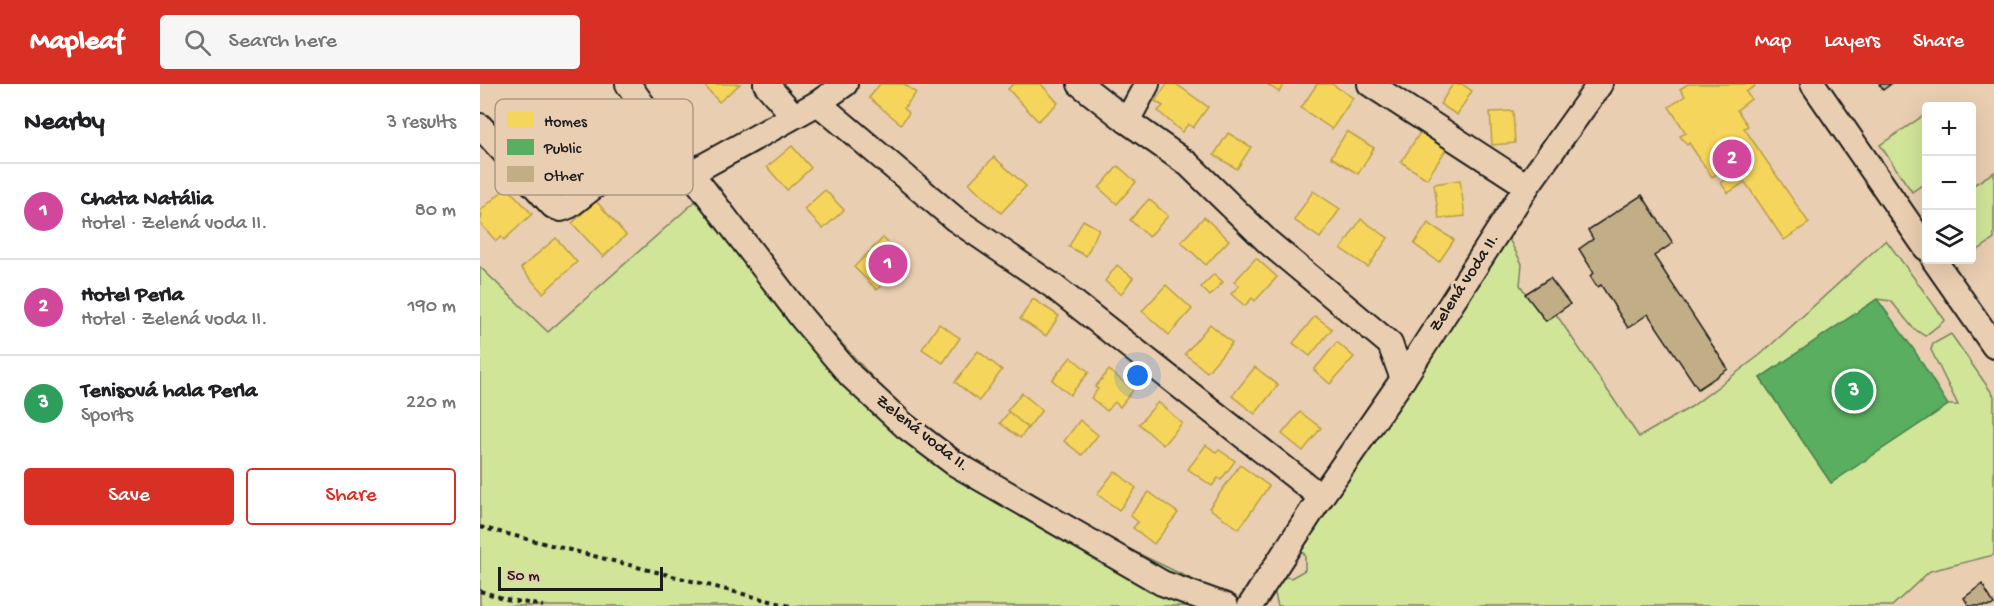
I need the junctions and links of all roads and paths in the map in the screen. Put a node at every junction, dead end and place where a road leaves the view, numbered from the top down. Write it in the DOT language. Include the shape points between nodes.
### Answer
graph roads {
  1 [pos="628,84"];
  2 [pos="766,84"];
  3 [pos="845,84"];
  4 [pos="1080,84"];
  5 [pos="1148,84"];
  6 [pos="1370,84"];
  7 [pos="1600,84"];
  8 [pos="1813,84"];
  9 [pos="639,99"];
  10 [pos="818,103"];
  11 [pos="793,115"];
  12 [pos="1127,121"];
  13 [pos="480,126"];
  14 [pos="495,143"];
  15 [pos="693,171"];
  16 [pos="693,175"];
  17 [pos="1527,186"];
  18 [pos="542,195"];
  19 [pos="583,195"];
  20 [pos="1922,242"];
  21 [pos="1937,264"];
  22 [pos="1426,343"];
  23 [pos="1390,344"];
  24 [pos="1994,346"];
  25 [pos="1403,379"];
  26 [pos="1321,497"];
  27 [pos="480,527"];
  28 [pos="480,591"];
  29 [pos="543,606"];
  30 [pos="790,606"];
  31 [pos="1226,606"];
  32 [pos="1250,606"];
  1 -- 9 [label="street, Zelená voda II."];
  2 -- 11 [label="street"];
  3 -- 10 [label="street"];
  4 -- 12 [label="street"];
  5 -- 12 [label="street"];
  6 -- 17 [label="street"];
  7 -- 17 [label="street, Zelená voda II."];
  8 -- 20 [label="street"];
  10 -- 11 [label="street"];
  10 -- 26 [label="street" via="955,219 1053,285"];
  11 -- 15 [label="street"];
  12 -- 23 [label="street" via="1188,164 1268,242"];
  13 -- 14 [label="street"];
  16 -- 31 [label="street, Zelená voda II." via="802,318 851,376 905,426 954,463 1162,583"];
  17 -- 22 [label="street, Zelená voda II."];
  18 -- 19 [label="street" via="561,209"];
  21 -- 24 [label="street"];
  22 -- 23 [label="street"];
  22 -- 25 [label="street, Zelená voda II."];
  23 -- 25 [label="street"];
  25 -- 26 [label="street, Zelená voda II."];
  26 -- 32 [label="street, Zelená voda II."];
  27 -- 30 [label="path"];
  28 -- 29 [label="path"];
}
